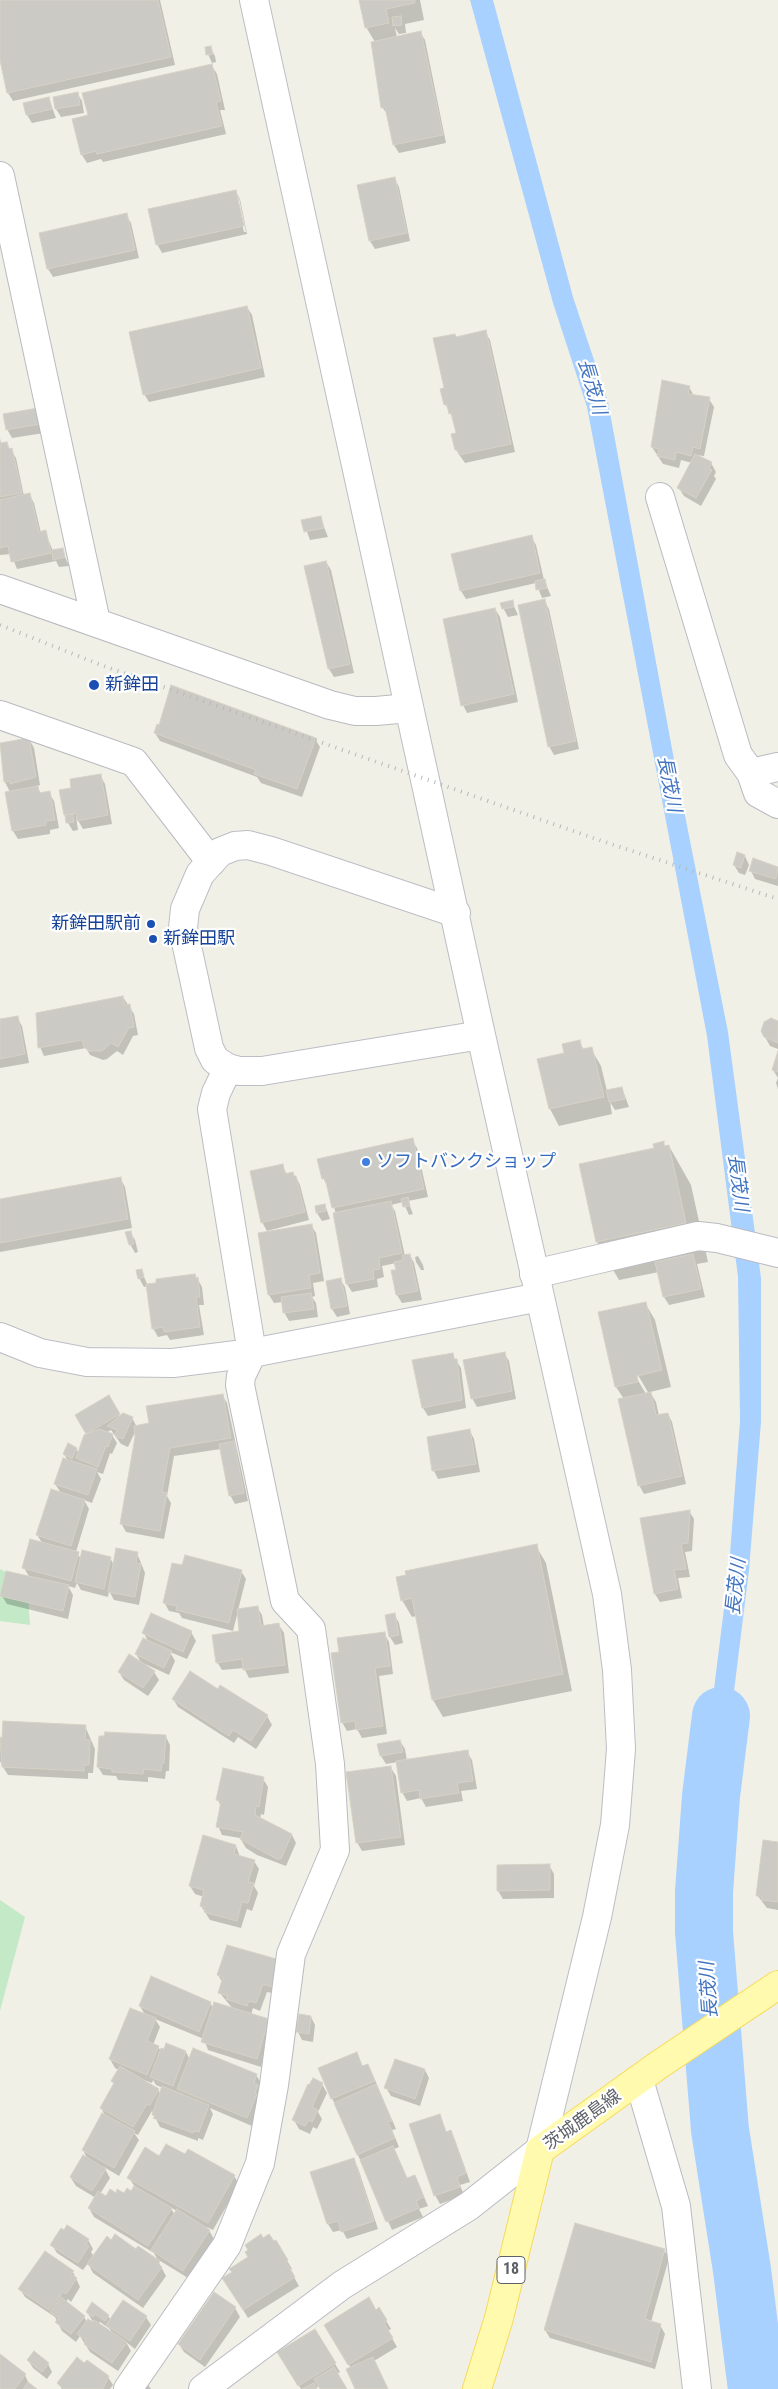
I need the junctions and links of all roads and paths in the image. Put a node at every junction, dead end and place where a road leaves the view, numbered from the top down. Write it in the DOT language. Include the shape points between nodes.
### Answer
graph roads {
  1 [pos="254,0"];
  2 [pos="0,176"];
  3 [pos="660,497"];
  4 [pos="0,589"];
  5 [pos="96,622"];
  6 [pos="409,708"];
  7 [pos="0,715"];
  8 [pos="778,766"];
  9 [pos="751,773"];
  10 [pos="778,804"];
  11 [pos="211,862"];
  12 [pos="456,913"];
  13 [pos="481,1035"];
  14 [pos="228,1068"];
  15 [pos="778,1253"];
  16 [pos="537,1286"];
  17 [pos="0,1337"];
  18 [pos="252,1353"];
  19 [pos="778,1984"];
  20 [pos="649,2072"];
  21 [pos="540,2150"];
  22 [pos="128,2389"];
  23 [pos="203,2389"];
  24 [pos="477,2389"];
  25 [pos="697,2389"];
  1 -- 6 [label="street"];
  2 -- 5 [label="street"];
  3 -- 9 [label="street" via="738,755"];
  4 -- 5 [label="street"];
  5 -- 6 [label="street" via="330,706 376,712"];
  6 -- 12 [label="street"];
  7 -- 11 [label="street" via="134,762"];
  8 -- 9 [label="street"];
  9 -- 10 [label="street" via="758,793"];
  11 -- 12 [label="street" via="220,852 235,846 248,846"];
  11 -- 14 [label="street" via="191,890 184,909 183,928 208,1048 215,1060"];
  12 -- 13 [label="street"];
  13 -- 14 [label="street" via="262,1071"];
  13 -- 16 [label="street"];
  14 -- 18 [label="street" via="212,1109"];
  15 -- 16 [label="street" via="698,1236"];
  16 -- 18 [label="street"];
  16 -- 21 [label="street" via="607,1594 621,1749 615,1825 597,1918"];
  17 -- 18 [label="street" via="40,1353 87,1362 173,1363"];
  18 -- 22 [label="street" via="240,1385 285,1601 311,1629 330,1764 335,1850 292,1954 260,2163 227,2245"];
  19 -- 20 [label="main road, 茨城鹿島線"];
  20 -- 21 [label="main road, 茨城鹿島線"];
  20 -- 25 [label="street" via="676,2206"];
  21 -- 23 [label="street" via="469,2206 342,2286"];
  21 -- 24 [label="main road, 茨城鹿島線 / 18" via="499,2318"];
}
